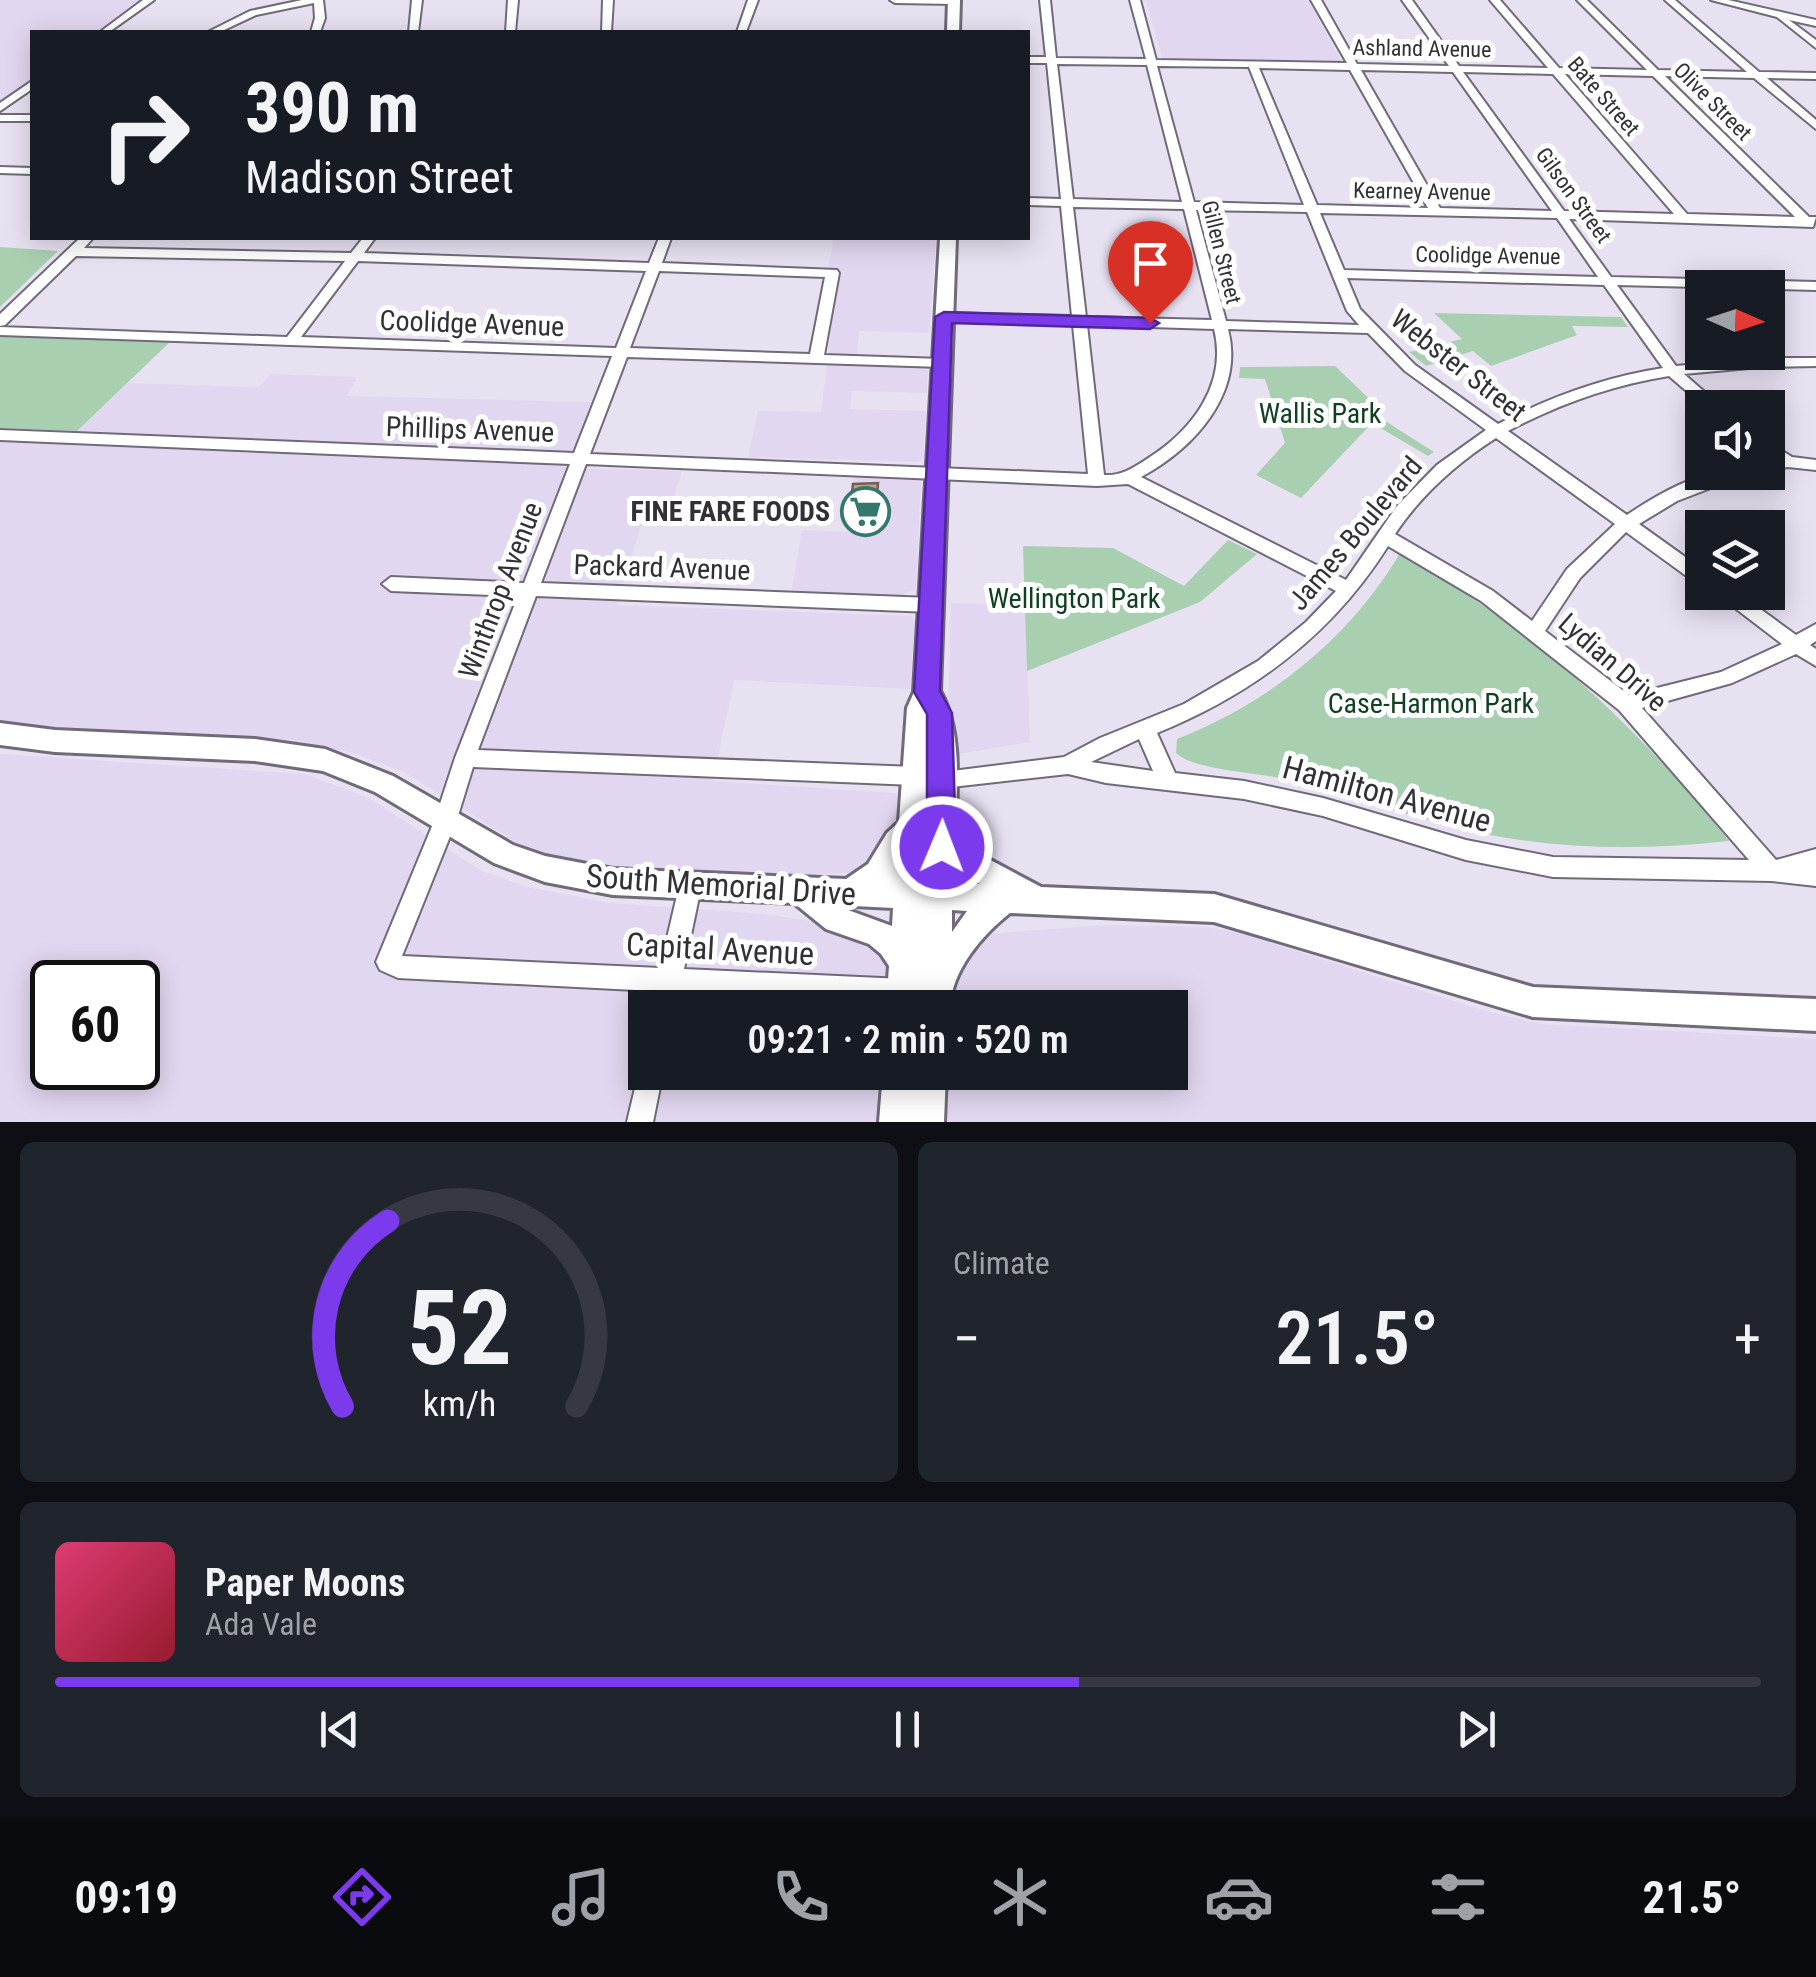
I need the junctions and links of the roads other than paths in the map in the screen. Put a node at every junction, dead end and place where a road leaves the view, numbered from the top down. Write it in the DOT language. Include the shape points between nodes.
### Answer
graph roads {
  1 [pos="149,0"];
  2 [pos="316,0"];
  3 [pos="416,0"];
  4 [pos="513,0"];
  5 [pos="608,0"];
  6 [pos="754,0"];
  7 [pos="895,0"];
  8 [pos="1045,0"];
  9 [pos="1135,0"];
  10 [pos="1316,0"];
  11 [pos="1406,0"];
  12 [pos="1494,0"];
  13 [pos="1582,0"];
  14 [pos="1670,0"];
  15 [pos="1716,0"];
  16 [pos="1757,0"];
  17 [pos="954,1"];
  18 [pos="1773,12"];
  19 [pos="1816,21"];
  20 [pos="107,30"];
  21 [pos="217,30"];
  22 [pos="317,30"];
  23 [pos="414,30"];
  24 [pos="511,30"];
  25 [pos="607,30"];
  26 [pos="742,30"];
  27 [pos="954,30"];
  28 [pos="1816,45"];
  29 [pos="1030,60"];
  30 [pos="1052,61"];
  31 [pos="1152,63"];
  32 [pos="1253,65"];
  33 [pos="1354,67"];
  34 [pos="1456,69"];
  35 [pos="1556,71"];
  36 [pos="1656,73"];
  37 [pos="1756,75"];
  38 [pos="1816,76"];
  39 [pos="30,86"];
  40 [pos="0,108"];
  41 [pos="0,118"];
  42 [pos="30,118"];
  43 [pos="1816,126"];
  44 [pos="0,174"];
  45 [pos="30,175"];
  46 [pos="1030,202"];
  47 [pos="1068,203"];
  48 [pos="1190,206"];
  49 [pos="1312,209"];
  50 [pos="1436,212"];
  51 [pos="1561,215"];
  52 [pos="1683,218"];
  53 [pos="1810,220"];
  54 [pos="1816,231"];
  55 [pos="86,240"];
  56 [pos="368,240"];
  57 [pos="663,240"];
  58 [pos="948,240"];
  59 [pos="72,252"];
  60 [pos="355,257"];
  61 [pos="653,268"];
  62 [pos="1339,274"];
  63 [pos="1608,281"];
  64 [pos="1816,286"];
  65 [pos="944,317"];
  66 [pos="0,322"];
  67 [pos="1081,322"];
  68 [pos="1220,325"];
  69 [pos="1368,329"];
  70 [pos="0,331"];
  71 [pos="291,342"];
  72 [pos="620,354"];
  73 [pos="816,360"];
  74 [pos="942,362"];
  75 [pos="1816,362"];
  76 [pos="1672,372"];
  77 [pos="1694,390"];
  78 [pos="1496,430"];
  79 [pos="0,435"];
  80 [pos="580,459"];
  81 [pos="1785,460"];
  82 [pos="1788,462"];
  83 [pos="1785,463"];
  84 [pos="1816,466"];
  85 [pos="937,473"];
  86 [pos="1128,478"];
  87 [pos="1097,480"];
  88 [pos="1690,490"];
  89 [pos="1625,522"];
  90 [pos="1384,536"];
  91 [pos="1685,566"];
  92 [pos="390,584"];
  93 [pos="1348,589"];
  94 [pos="530,590"];
  95 [pos="931,605"];
  96 [pos="1748,610"];
  97 [pos="1816,630"];
  98 [pos="1536,631"];
  99 [pos="1798,646"];
  100 [pos="1816,658"];
  101 [pos="1626,704"];
  102 [pos="1145,729"];
  103 [pos="0,734"];
  104 [pos="465,758"];
  105 [pos="1068,765"];
  106 [pos="929,777"];
  107 [pos="1167,779"];
  108 [pos="446,819"];
  109 [pos="913,827"];
  110 [pos="942,847"];
  111 [pos="1816,859"];
  112 [pos="1772,870"];
  113 [pos="1816,876"];
  114 [pos="690,887"];
  115 [pos="803,893"];
  116 [pos="846,895"];
  117 [pos="924,898"];
  118 [pos="1002,901"];
  119 [pos="1038,901"];
  120 [pos="388,962"];
  121 [pos="669,979"];
  122 [pos="903,987"];
  123 [pos="667,990"];
  124 [pos="933,990"];
  125 [pos="938,990"];
  126 [pos="1816,1014"];
  127 [pos="646,1090"];
  128 [pos="897,1090"];
  129 [pos="929,1090"];
  130 [pos="640,1122"];
  131 [pos="896,1122"];
  132 [pos="927,1122"];
  1 -- 20 [label="street"];
  2 -- 21 [label="street" via="253,13"];
  2 -- 22 [label="street"];
  3 -- 23 [label="street"];
  4 -- 24 [label="street"];
  5 -- 25 [label="street"];
  6 -- 26 [label="street"];
  7 -- 17 [label="street"];
  8 -- 30 [label="street"];
  9 -- 31 [label="street, Gillen Street"];
  10 -- 33 [label="street"];
  11 -- 34 [label="street, Gilson Street"];
  12 -- 35 [label="street, Bate Street"];
  13 -- 36 [label="street, Olive Street"];
  14 -- 37 [label="street"];
  15 -- 18 [label="street"];
  16 -- 18 [label="street"];
  17 -- 27 [label="main road"];
  18 -- 19 [label="street"];
  18 -- 28 [label="street"];
  29 -- 30 [label="street, Ashland Avenue"];
  30 -- 31 [label="street, Ashland Avenue"];
  30 -- 47 [label="street"];
  31 -- 32 [label="street, Ashland Avenue"];
  31 -- 48 [label="street, Gillen Street"];
  32 -- 33 [label="street, Ashland Avenue"];
  32 -- 49 [label="street, Webster Street"];
  33 -- 34 [label="street, Ashland Avenue"];
  33 -- 50 [label="street"];
  34 -- 35 [label="street, Ashland Avenue"];
  34 -- 51 [label="street, Gilson Street"];
  35 -- 36 [label="street, Ashland Avenue"];
  35 -- 52 [label="street, Bate Street"];
  36 -- 37 [label="street, Ashland Avenue"];
  36 -- 53 [label="street, Olive Street"];
  37 -- 38 [label="street, Ashland Avenue"];
  37 -- 43 [label="street"];
  39 -- 40 [label="street"];
  41 -- 42 [label="street"];
  44 -- 45 [label="street"];
  46 -- 47 [label="street, Kearney Avenue"];
  47 -- 48 [label="street, Kearney Avenue"];
  47 -- 67 [label="street"];
  48 -- 49 [label="street, Kearney Avenue"];
  48 -- 68 [label="street, Gillen Street"];
  49 -- 50 [label="street, Kearney Avenue"];
  49 -- 62 [label="street, Webster Street"];
  50 -- 51 [label="street, Kearney Avenue"];
  51 -- 52 [label="street, Kearney Avenue"];
  51 -- 63 [label="street, Gilson Street"];
  52 -- 53 [label="street, Kearney Avenue"];
  53 -- 54 [label="street, Olive Street"];
  55 -- 59 [label="street"];
  56 -- 60 [label="street"];
  57 -- 61 [label="street, Winthrop Avenue"];
  58 -- 65 [label="main road"];
  59 -- 60 [label="street"];
  59 -- 66 [label="street"];
  60 -- 61 [label="street"];
  60 -- 71 [label="street"];
  61 -- 72 [label="street, Winthrop Avenue"];
  61 -- 73 [label="street" via="832,272"];
  62 -- 63 [label="street, Coolidge Avenue"];
  62 -- 69 [label="street, Webster Street"];
  63 -- 64 [label="street, Coolidge Avenue"];
  63 -- 76 [label="street, Gilson Street"];
  65 -- 67 [label="street"];
  65 -- 74 [label="main road"];
  67 -- 68 [label="street"];
  67 -- 87 [label="street"];
  68 -- 69 [label="street"];
  68 -- 86 [label="street, Gillen Street" via="1224,365 1212,406 1177,447"];
  69 -- 78 [label="street, Webster Street"];
  70 -- 71 [label="street, Coolidge Avenue"];
  71 -- 72 [label="street, Coolidge Avenue"];
  72 -- 73 [label="street, Coolidge Avenue"];
  72 -- 80 [label="street, Winthrop Avenue"];
  73 -- 74 [label="street, Coolidge Avenue"];
  74 -- 85 [label="main road"];
  75 -- 76 [label="street, James Boulevard"];
  76 -- 77 [label="street, Gilson Street"];
  76 -- 78 [label="street, James Boulevard" via="1580,393"];
  78 -- 89 [label="street, Webster Street"];
  78 -- 90 [label="street, James Boulevard" via="1430,479"];
  79 -- 80 [label="street, Phillips Avenue"];
  80 -- 85 [label="street, Phillips Avenue"];
  80 -- 94 [label="street, Winthrop Avenue"];
  81 -- 82 [label="street"];
  82 -- 83 [label="street"];
  82 -- 84 [label="street"];
  85 -- 87 [label="street, Phillips Avenue"];
  85 -- 95 [label="main road"];
  86 -- 87 [label="street, Phillips Avenue"];
  86 -- 93 [label="street"];
  88 -- 89 [label="street"];
  89 -- 91 [label="street, Webster Street"];
  89 -- 98 [label="street" via="1572,571"];
  90 -- 93 [label="street, James Boulevard"];
  90 -- 98 [label="street, Lydian Drive"];
  92 -- 94 [label="street, Packard Avenue"];
  93 -- 102 [label="street, James Boulevard" via="1273,661"];
  94 -- 95 [label="street, Packard Avenue"];
  94 -- 104 [label="street, Winthrop Avenue"];
  95 -- 106 [label="main road" via="927,692 940,713"];
  96 -- 99 [label="street"];
  97 -- 99 [label="street"];
  98 -- 101 [label="street, Lydian Drive"];
  99 -- 100 [label="street"];
  99 -- 101 [label="street" via="1725,680"];
  101 -- 112 [label="street, Lydian Drive"];
  102 -- 105 [label="street, James Boulevard"];
  102 -- 107 [label="street"];
  103 -- 108 [label="main road, South Memorial Drive" via="298,754 359,772"];
  104 -- 106 [label="street, Hamilton Avenue"];
  104 -- 108 [label="street, Winthrop Avenue"];
  105 -- 106 [label="street, Hamilton Avenue"];
  105 -- 107 [label="street, Hamilton Avenue"];
  106 -- 109 [label="main road"];
  106 -- 110 [label="main road"];
  107 -- 112 [label="street, Hamilton Avenue" via="1323,808 1510,860 1596,870"];
  108 -- 114 [label="main road, South Memorial Drive" via="504,854 545,869"];
  108 -- 120 [label="street, Winthrop Avenue"];
  109 -- 116 [label="main road" via="878,874"];
  109 -- 117 [label="main road"];
  110 -- 117 [label="main road"];
  110 -- 119 [label="main road"];
  111 -- 112 [label="street"];
  112 -- 113 [label="street, Hamilton Avenue"];
  114 -- 115 [label="main road, South Memorial Drive"];
  114 -- 121 [label="street"];
  115 -- 116 [label="main road, South Memorial Drive"];
  115 -- 122 [label="main road" via="839,921 895,944"];
  116 -- 117 [label="main road, South Memorial Drive"];
  117 -- 118 [label="main road, South Memorial Drive"];
  117 -- 122 [label="main road"];
  117 -- 124 [label="main road"];
  118 -- 119 [label="main road, South Memorial Drive"];
  118 -- 125 [label="main road" via="974,923"];
  119 -- 126 [label="main road, South Memorial Drive" via="1214,908 1533,1002"];
  120 -- 121 [label="street, Capital Avenue"];
  121 -- 122 [label="street, Capital Avenue"];
  121 -- 123 [label="street"];
  127 -- 130 [label="street"];
  128 -- 131 [label="main road"];
  129 -- 132 [label="main road"];
}
